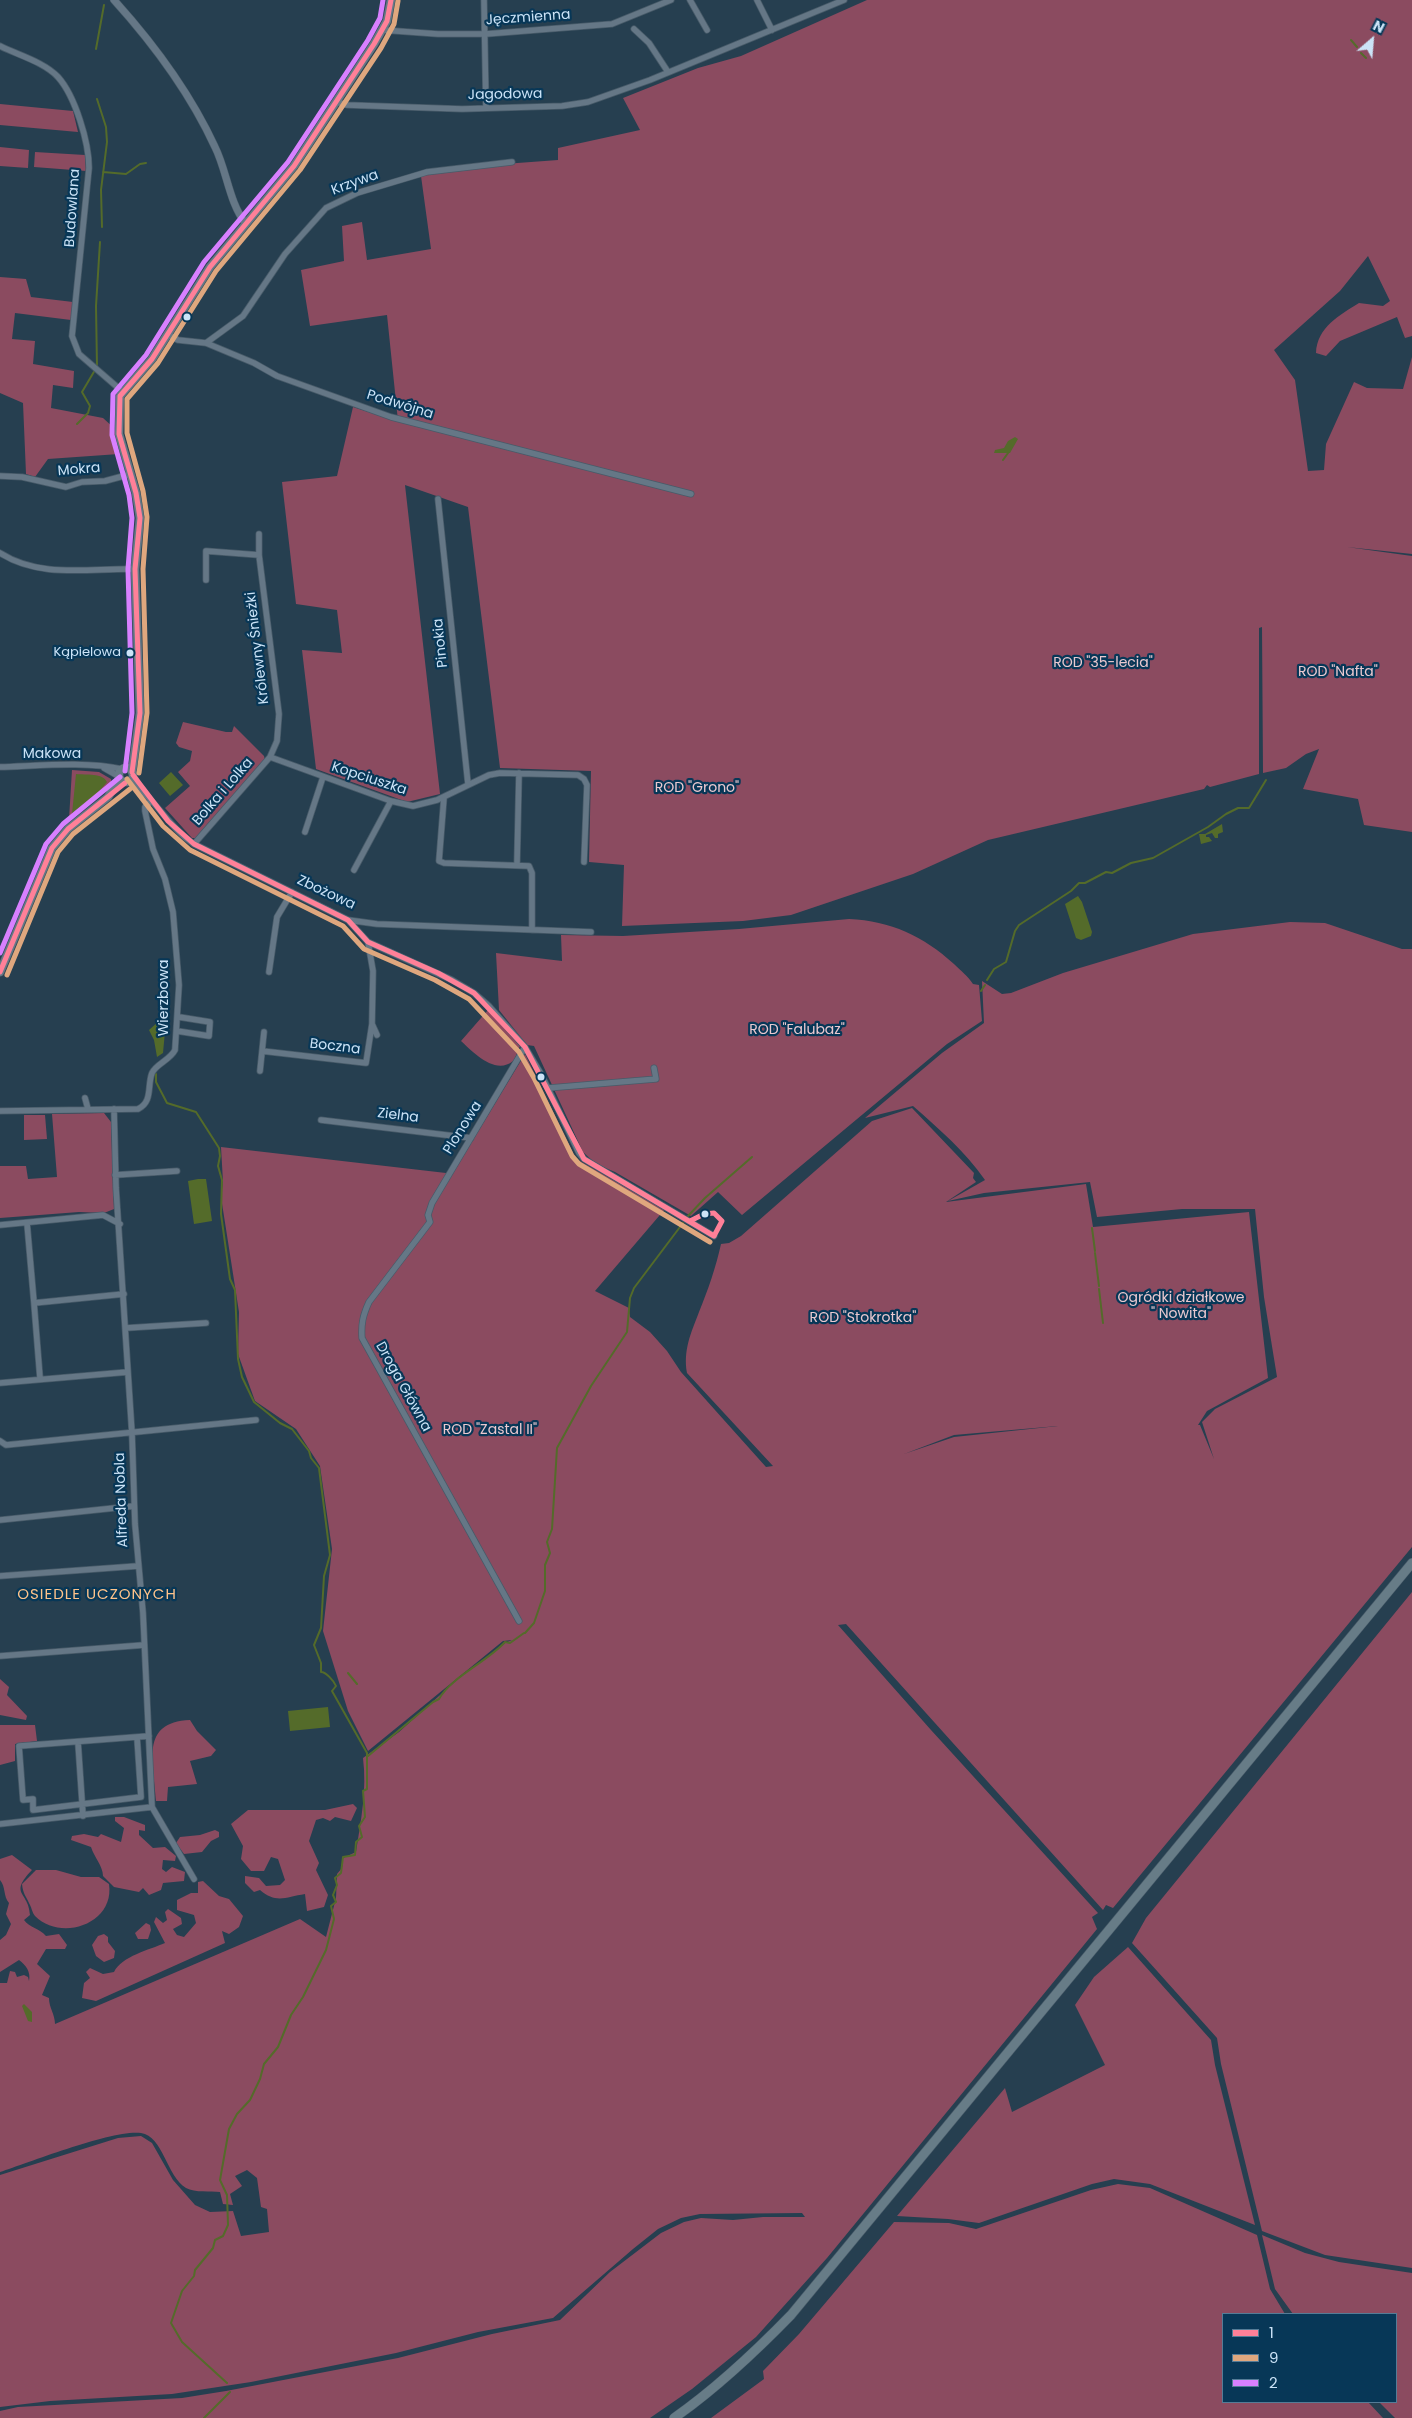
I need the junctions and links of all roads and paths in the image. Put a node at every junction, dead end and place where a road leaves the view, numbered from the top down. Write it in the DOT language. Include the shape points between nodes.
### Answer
graph roads {
  1 [pos="114,0"];
  2 [pos="391,0"];
  3 [pos="484,0"];
  4 [pos="671,0"];
  5 [pos="690,0"];
  6 [pos="757,0"];
  7 [pos="822,0"];
  8 [pos="844,0"];
  9 [pos="827,7"];
  10 [pos="634,29"];
  11 [pos="382,30"];
  12 [pos="707,30"];
  13 [pos="772,30"];
  14 [pos="486,34"];
  15 [pos="0,46"];
  16 [pos="668,72"];
  17 [pos="337,102"];
  18 [pos="486,108"];
  19 [pos="512,162"];
  20 [pos="246,224"];
  21 [pos="168,336"];
  22 [pos="206,343"];
  23 [pos="122,392"];
  24 [pos="131,474"];
  25 [pos="0,476"];
  26 [pos="691,494"];
  27 [pos="438,499"];
  28 [pos="259,534"];
  29 [pos="0,553"];
  30 [pos="259,555"];
  31 [pos="135,569"];
  32 [pos="206,580"];
  33 [pos="270,757"];
  34 [pos="0,767"];
  35 [pos="519,773"];
  36 [pos="125,775"];
  37 [pos="323,777"];
  38 [pos="468,784"];
  39 [pos="444,797"];
  40 [pos="151,801"];
  41 [pos="391,801"];
  42 [pos="305,832"];
  43 [pos="194,844"];
  44 [pos="584,862"];
  45 [pos="518,864"];
  46 [pos="354,870"];
  47 [pos="292,892"];
  48 [pos="348,920"];
  49 [pos="532,930"];
  50 [pos="591,932"];
  51 [pos="368,942"];
  52 [pos="1,967"];
  53 [pos="269,972"];
  54 [pos="179,1017"];
  55 [pos="372,1024"];
  56 [pos="177,1031"];
  57 [pos="264,1032"];
  58 [pos="377,1035"];
  59 [pos="525,1047"];
  60 [pos="262,1051"];
  61 [pos="654,1068"];
  62 [pos="260,1071"];
  63 [pos="548,1088"];
  64 [pos="85,1098"];
  65 [pos="88,1109"];
  66 [pos="114,1109"];
  67 [pos="0,1111"];
  68 [pos="322,1120"];
  69 [pos="471,1138"];
  70 [pos="177,1171"];
  71 [pos="115,1175"];
  72 [pos="430,1222"];
  73 [pos="28,1223"];
  74 [pos="120,1224"];
  75 [pos="0,1225"];
  76 [pos="714,1236"];
  77 [pos="124,1294"];
  78 [pos="34,1303"];
  79 [pos="206,1323"];
  80 [pos="126,1328"];
  81 [pos="128,1372"];
  82 [pos="40,1378"];
  83 [pos="0,1383"];
  84 [pos="256,1420"];
  85 [pos="132,1434"];
  86 [pos="0,1441"];
  87 [pos="134,1506"];
  88 [pos="0,1520"];
  89 [pos="1412,1563"];
  90 [pos="138,1566"];
  91 [pos="0,1576"];
  92 [pos="519,1621"];
  93 [pos="144,1645"];
  94 [pos="0,1656"];
  95 [pos="149,1736"];
  96 [pos="137,1737"];
  97 [pos="78,1742"];
  98 [pos="82,1805"];
  99 [pos="152,1807"];
  100 [pos="83,1816"];
  101 [pos="0,1824"];
  102 [pos="194,1879"];
  103 [pos="674,2418"];
  1 -- 20 [label="street" via="158,53 206,130 238,212"];
  2 -- 11 [label="main road"];
  3 -- 14 [label="street"];
  4 -- 14 [label="street, Jęczmienna" via="612,24"];
  5 -- 12 [label="street"];
  6 -- 13 [label="street"];
  7 -- 9 [label="street"];
  8 -- 9 [label="street, Jagodowa"];
  9 -- 13 [label="street, Jagodowa"];
  10 -- 16 [label="street" via="649,43"];
  11 -- 14 [label="street, Jęczmienna"];
  11 -- 17 [label="main road"];
  13 -- 16 [label="street, Jagodowa"];
  14 -- 18 [label="street"];
  15 -- 23 [label="street, Budowlana" via="57,76 75,110 88,150 89,168 72,336 77,352"];
  16 -- 18 [label="street, Jagodowa" via="575,105"];
  17 -- 18 [label="street, Jagodowa" via="347,106"];
  17 -- 20 [label="main road" via="288,175"];
  19 -- 22 [label="street, Krzywa" via="427,172 357,193 326,208 289,249 243,316"];
  20 -- 21 [label="main road" via="210,266"];
  21 -- 22 [label="street, Podwójna"];
  21 -- 23 [label="main road"];
  22 -- 26 [label="street, Podwójna" via="277,376 382,414"];
  23 -- 24 [label="main road" via="119,434"];
  24 -- 25 [label="street, Mokra" via="66,487 22,477"];
  24 -- 31 [label="main road" via="140,518"];
  27 -- 38 [label="street, Pinokia"];
  28 -- 30 [label="street, Królewny Śnieżki"];
  29 -- 31 [label="street" via="17,562 43,569"];
  30 -- 32 [label="street" via="206,551"];
  30 -- 33 [label="street, Królewny Śnieżki" via="279,714 278,741"];
  31 -- 36 [label="main road" via="140,713 133,755"];
  33 -- 37 [label="street, Kopciuszka"];
  33 -- 43 [label="street, Bolka i Lolka"];
  34 -- 36 [label="street, Makowa" via="108,766"];
  35 -- 38 [label="street, Kopciuszka" via="489,775"];
  35 -- 44 [label="street, Kopciuszka" via="578,775 584,779 587,785"];
  35 -- 45 [label="street"];
  36 -- 40 [label="street, Zbożowa"];
  36 -- 52 [label="main road" via="112,793 68,829 52,848"];
  37 -- 41 [label="street, Kopciuszka"];
  37 -- 42 [label="street"];
  38 -- 39 [label="street, Kopciuszka"];
  39 -- 41 [label="street, Kopciuszka" via="413,806"];
  39 -- 45 [label="street" via="438,859 441,863"];
  40 -- 43 [label="street, Zbożowa" via="178,832"];
  40 -- 54 [label="street, Wierzbowa" via="145,811 173,912"];
  41 -- 46 [label="street"];
  43 -- 47 [label="street, Zbożowa"];
  45 -- 49 [label="street" via="529,866 532,873"];
  47 -- 48 [label="street, Zbożowa"];
  47 -- 53 [label="street" via="277,917"];
  48 -- 49 [label="street, Zbożowa"];
  48 -- 51 [label="street"];
  49 -- 50 [label="street, Zbożowa"];
  51 -- 55 [label="street, Boczna" via="373,971"];
  51 -- 59 [label="street" via="438,972 474,992"];
  54 -- 56 [label="street, Wierzbowa"];
  54 -- 56 [label="street" via="210,1022 209,1036"];
  55 -- 58 [label="street, Boczna"];
  55 -- 60 [label="street, Boczna" via="366,1063"];
  56 -- 66 [label="street, Wierzbowa" via="175,1050 154,1070 151,1090 142,1107"];
  57 -- 60 [label="street"];
  59 -- 63 [label="street"];
  59 -- 69 [label="street, Plonowa"];
  60 -- 62 [label="street"];
  61 -- 63 [label="street" via="656,1079"];
  63 -- 76 [label="street" via="584,1159"];
  64 -- 65 [label="street"];
  65 -- 66 [label="street, Wierzbowa"];
  65 -- 67 [label="street, Wierzbowa"];
  66 -- 71 [label="street, Alfreda Nobla"];
  68 -- 69 [label="street, Zielna"];
  69 -- 72 [label="street, Plonowa" via="432,1203 428,1215"];
  70 -- 71 [label="street"];
  71 -- 74 [label="street, Alfreda Nobla"];
  72 -- 92 [label="street, Droga Główna" via="369,1302 363,1315 362,1338"];
  73 -- 74 [label="street" via="103,1215"];
  73 -- 75 [label="street"];
  73 -- 78 [label="street"];
  74 -- 77 [label="street, Alfreda Nobla"];
  77 -- 78 [label="street"];
  77 -- 80 [label="street, Alfreda Nobla"];
  78 -- 82 [label="street"];
  79 -- 80 [label="street"];
  80 -- 81 [label="street, Alfreda Nobla"];
  81 -- 82 [label="street"];
  81 -- 85 [label="street, Alfreda Nobla"];
  82 -- 83 [label="street"];
  84 -- 85 [label="street"];
  85 -- 86 [label="street" via="6,1445"];
  85 -- 87 [label="street, Alfreda Nobla"];
  87 -- 88 [label="street"];
  87 -- 90 [label="street, Alfreda Nobla"];
  89 -- 103 [label="main road" via="804,2300 752,2355"];
  90 -- 91 [label="street"];
  90 -- 93 [label="street, Alfreda Nobla"];
  93 -- 94 [label="street"];
  93 -- 95 [label="street, Alfreda Nobla"];
  95 -- 96 [label="street"];
  95 -- 99 [label="street, Alfreda Nobla"];
  96 -- 97 [label="street"];
  96 -- 98 [label="street" via="141,1797"];
  97 -- 98 [label="street"];
  97 -- 98 [label="street" via="19,1746 20,1769 23,1800 32,1800 33,1810"];
  98 -- 100 [label="street"];
  99 -- 100 [label="street"];
  99 -- 102 [label="street, Alfreda Nobla"];
  100 -- 101 [label="street"];
}
